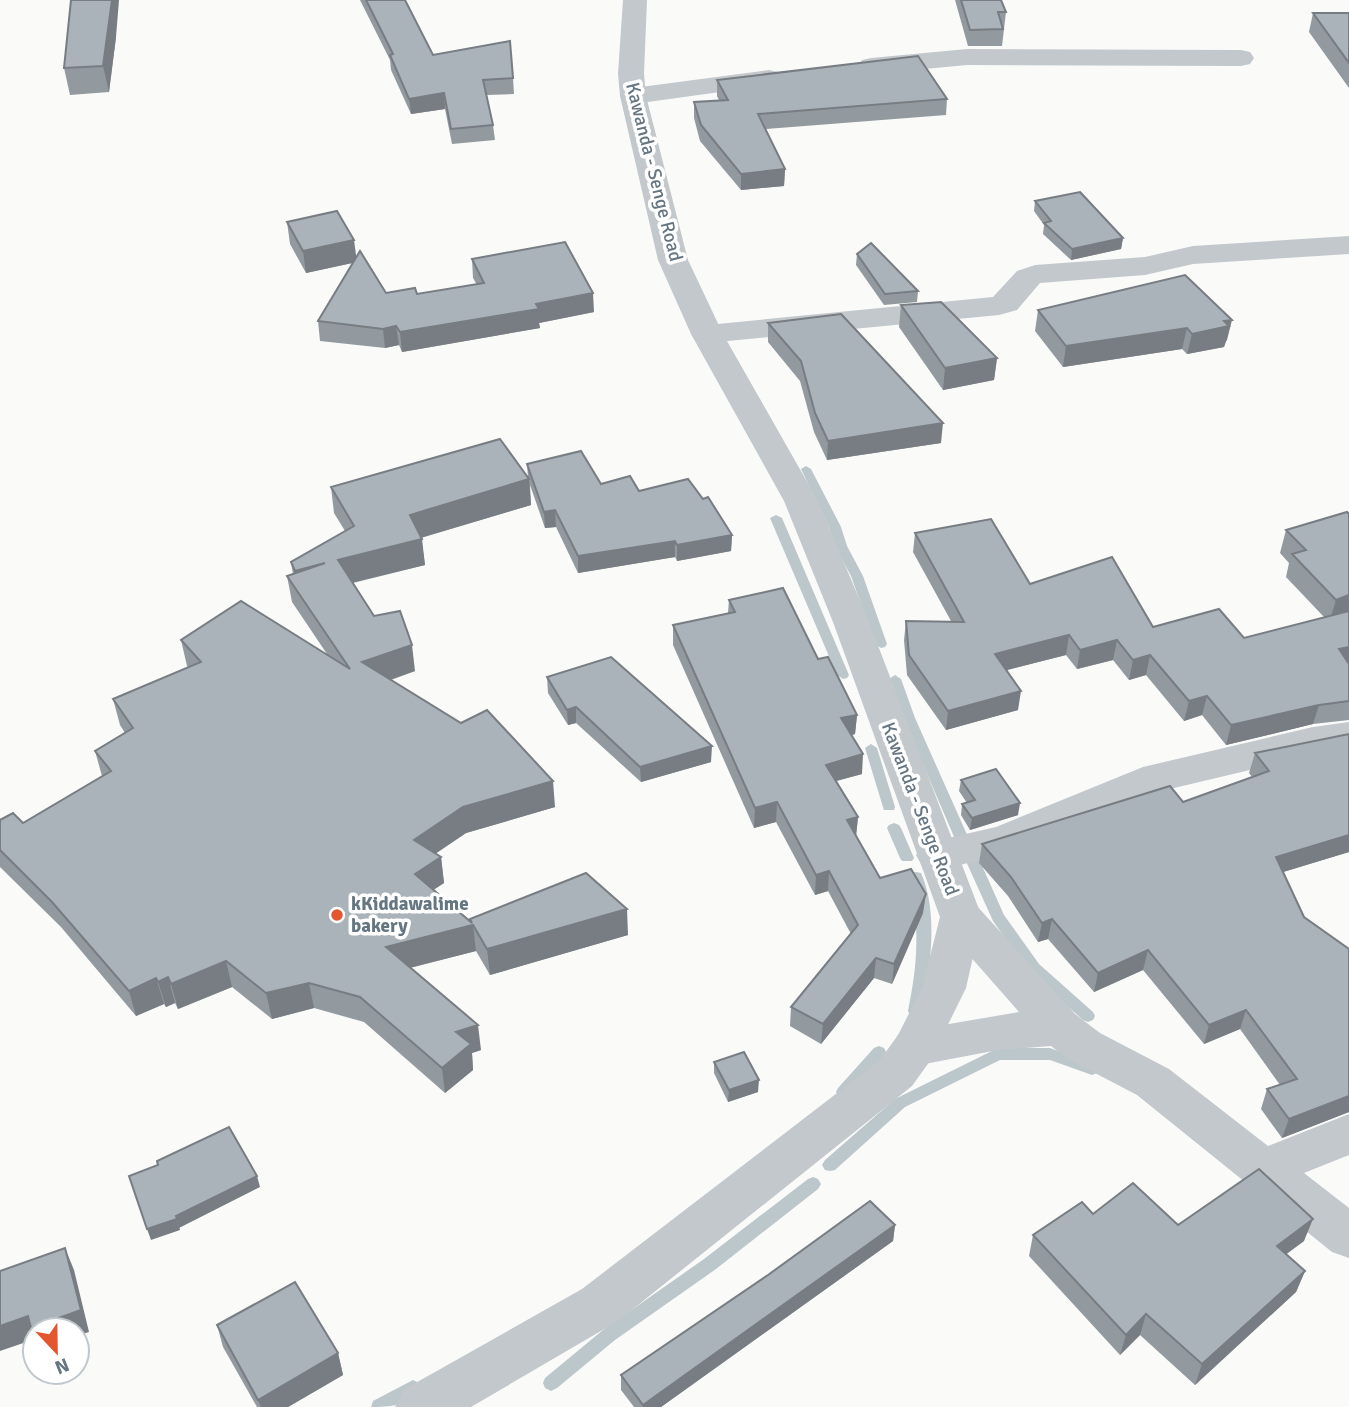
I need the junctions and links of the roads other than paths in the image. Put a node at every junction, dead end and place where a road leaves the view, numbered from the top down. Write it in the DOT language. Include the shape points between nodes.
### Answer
graph roads {
  1 [pos="635,0"];
  2 [pos="1241,58"];
  3 [pos="847,68"];
  4 [pos="794,75"];
  5 [pos="633,96"];
  6 [pos="1349,245"];
  7 [pos="707,334"];
  8 [pos="1349,736"];
  9 [pos="937,855"];
  10 [pos="961,917"];
  11 [pos="1059,1027"];
  12 [pos="914,1048"];
  13 [pos="1349,1134"];
  14 [pos="1265,1168"];
  15 [pos="1349,1237"];
  16 [pos="421,1407"];
  1 -- 5 [label="street, Kawanda - Senge Road"];
  2 -- 3 [label="street" via="967,57"];
  4 -- 5 [label="street"];
  5 -- 7 [label="street, Kawanda - Senge Road" via="673,260"];
  6 -- 7 [label="street" via="1193,255 1145,266 1049,272 1028,277 1006,303 981,310"];
  7 -- 9 [label="street, Kawanda - Senge Road" via="801,501"];
  8 -- 9 [label="street" via="1300,743 1143,781 1004,840"];
  9 -- 10 [label="street, Kawanda - Senge Road"];
  10 -- 11 [label="street"];
  10 -- 12 [label="street, Kawanda - Senge Road" via="944,988"];
  11 -- 12 [label="street" via="998,1032"];
  11 -- 14 [label="street" via="1084,1046 1153,1082"];
  12 -- 16 [label="street, Kawanda - Senge Road" via="896,1073 600,1305"];
  13 -- 14 [label="street"];
  14 -- 15 [label="street"];
}
